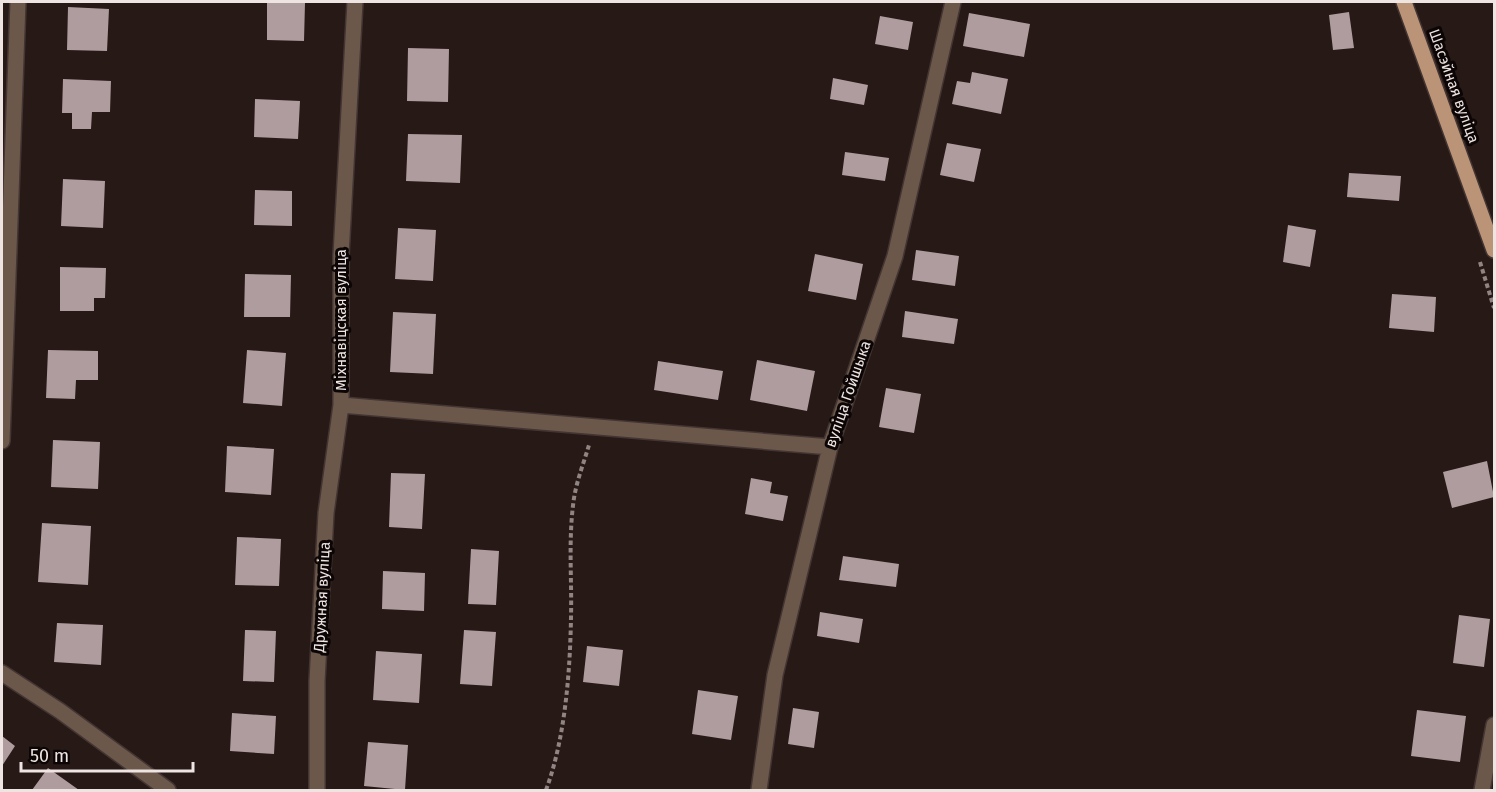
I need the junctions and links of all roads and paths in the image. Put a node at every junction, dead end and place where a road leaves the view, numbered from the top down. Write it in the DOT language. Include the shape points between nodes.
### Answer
graph roads {
  1 [pos="18,2"];
  2 [pos="355,2"];
  3 [pos="953,2"];
  4 [pos="1404,2"];
  5 [pos="1494,250"];
  6 [pos="340,405"];
  7 [pos="594,426"];
  8 [pos="2,441"];
  9 [pos="830,447"];
  10 [pos="2,673"];
  11 [pos="1494,725"];
  12 [pos="168,790"];
  13 [pos="317,790"];
  14 [pos="546,790"];
  15 [pos="759,790"];
  16 [pos="1482,790"];
  1 -- 8 [label="street"];
  2 -- 6 [label="street, Міхнавіцская вуліца" via="341,255"];
  3 -- 9 [label="street, вуліца Гойшыка" via="895,256"];
  4 -- 5 [label="main road, Шасэйная вуліца"];
  6 -- 7 [label="street, Міхнавіцская вуліца"];
  6 -- 13 [label="street, Дружная вуліца" via="326,513 317,681"];
  7 -- 9 [label="street, Міхнавіцская вуліца"];
  7 -- 14 [label="path" via="574,496 564,719"];
  9 -- 15 [label="street, вуліца Гойшыка" via="775,675"];
  10 -- 12 [label="street"];
  11 -- 16 [label="street"];
}
